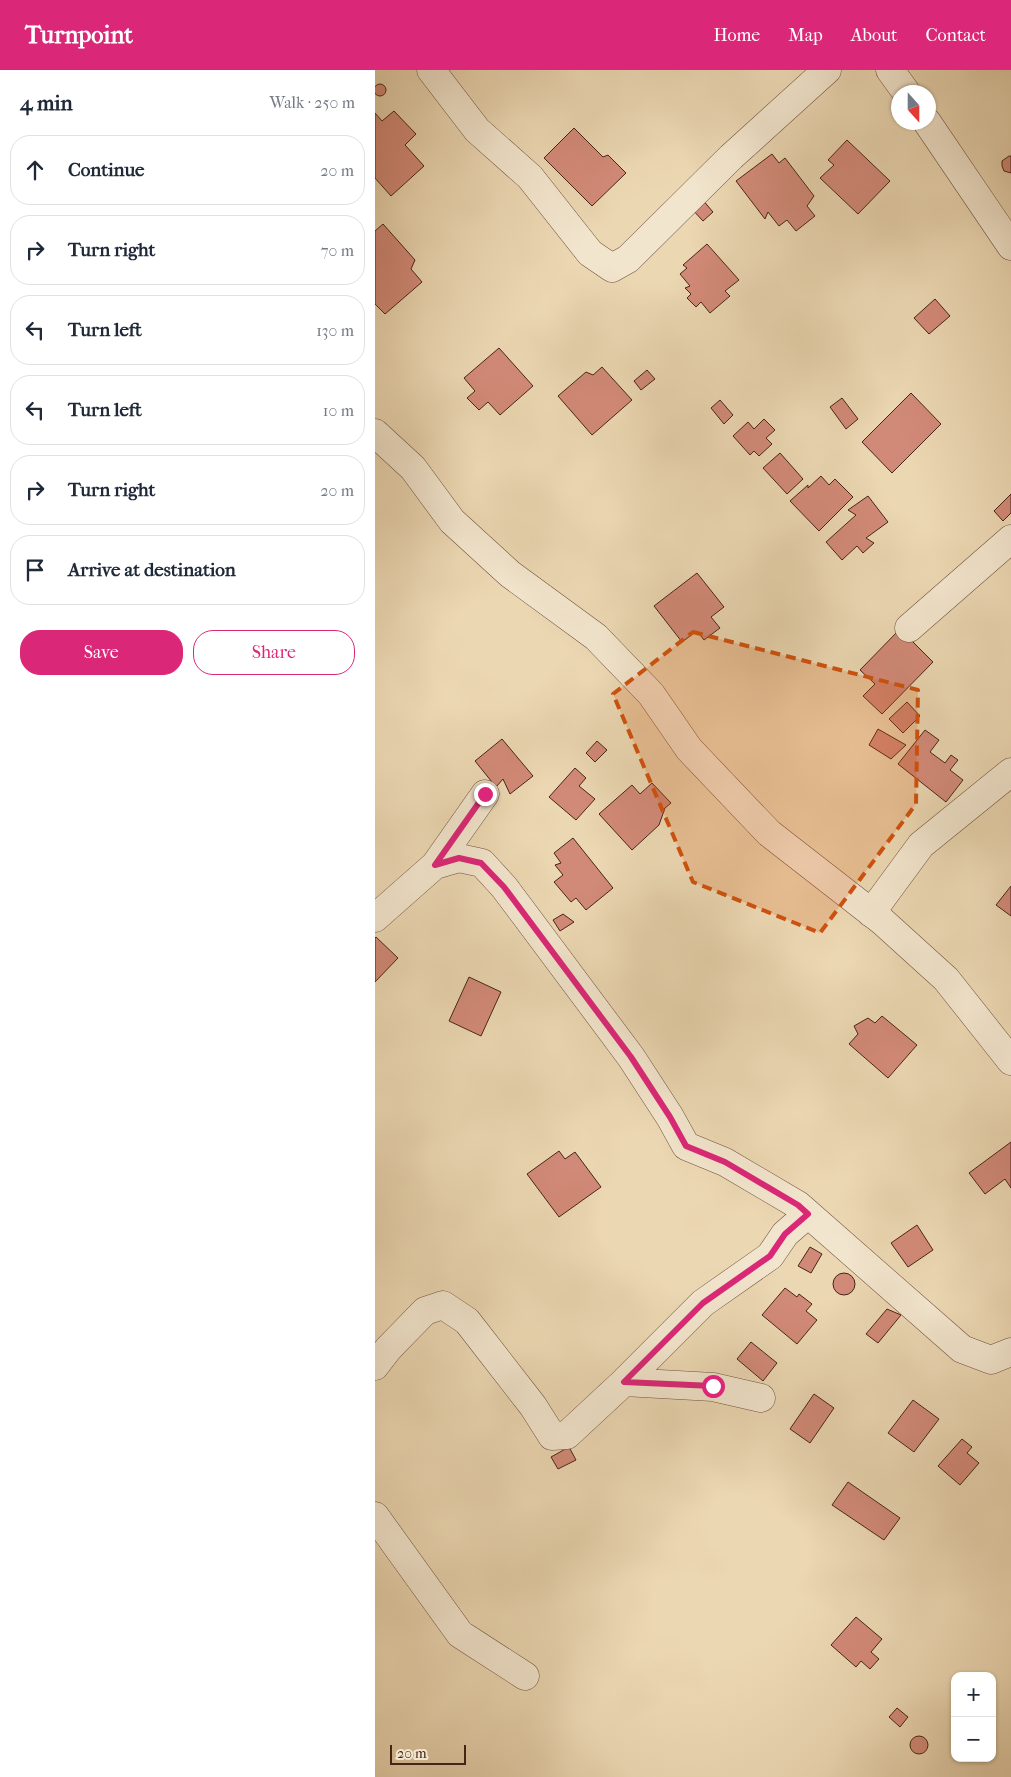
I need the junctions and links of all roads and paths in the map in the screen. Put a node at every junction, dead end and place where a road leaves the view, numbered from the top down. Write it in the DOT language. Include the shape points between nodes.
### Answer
graph roads {
  1 [pos="431,70"];
  2 [pos="827,70"];
  3 [pos="890,70"];
  4 [pos="901,85"];
  5 [pos="932,130"];
  6 [pos="1011,246"];
  7 [pos="375,434"];
  8 [pos="1011,539"];
  9 [pos="909,628"];
  10 [pos="1011,772"];
  11 [pos="485,794"];
  12 [pos="435,865"];
  13 [pos="871,913"];
  14 [pos="375,918"];
  15 [pos="1011,1062"];
  16 [pos="808,1214"];
  17 [pos="1011,1352"];
  18 [pos="375,1366"];
  19 [pos="624,1382"];
  20 [pos="761,1398"];
  21 [pos="375,1516"];
  22 [pos="525,1676"];
  1 -- 2 [label="street" via="477,130 530,177 590,253 612,268 628,259 731,157"];
  3 -- 4 [label="street"];
  5 -- 6 [label="street"];
  7 -- 13 [label="street" via="413,468 452,522 509,574 596,637 651,694 689,749 769,833"];
  8 -- 9 [label="street"];
  10 -- 13 [label="street" via="921,845"];
  11 -- 12 [label="street"];
  12 -- 14 [label="street"];
  12 -- 16 [label="street" via="459,858 481,863 504,887 631,1057 686,1146 725,1162"];
  13 -- 15 [label="street" via="946,979"];
  16 -- 17 [label="street" via="963,1349 991,1360"];
  16 -- 19 [label="street" via="785,1234 770,1256 703,1303"];
  18 -- 19 [label="street" via="425,1311 443,1305 467,1321 533,1406 552,1436 567,1435"];
  19 -- 20 [label="street" via="713,1386"];
  21 -- 22 [label="street" via="460,1634"];
}
